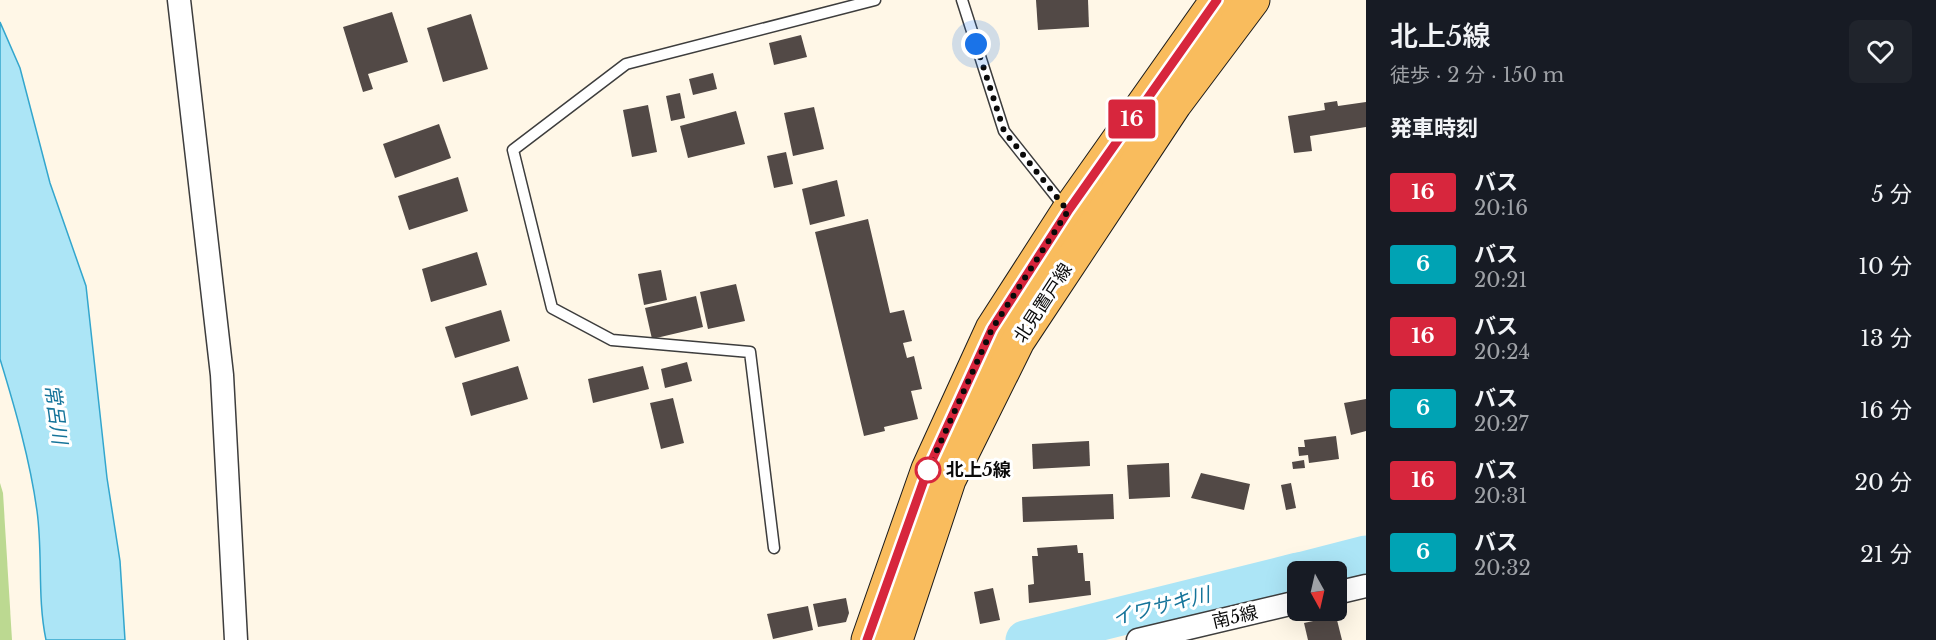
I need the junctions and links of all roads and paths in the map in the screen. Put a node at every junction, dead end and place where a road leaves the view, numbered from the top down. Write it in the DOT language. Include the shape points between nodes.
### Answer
graph roads {
  1 [pos="179,0"];
  2 [pos="875,0"];
  3 [pos="962,0"];
  4 [pos="1217,0"];
  5 [pos="1253,0"];
  6 [pos="1068,211"];
  7 [pos="774,548"];
  8 [pos="1366,586"];
  9 [pos="1347,590"];
  10 [pos="1287,605"];
  11 [pos="236,640"];
  12 [pos="867,640"];
  13 [pos="897,640"];
  14 [pos="1138,640"];
  1 -- 11 [label="street" via="222,375"];
  2 -- 7 [label="lane" via="626,64 513,150 552,308 612,340 750,352"];
  3 -- 6 [label="lane" via="1004,131"];
  4 -- 6 [label="main road, 北見置戸線"];
  5 -- 13 [label="main road, 北見置戸線" via="1175,104 1018,341 949,480"];
  6 -- 12 [label="main road, 北見置戸線" via="992,329 928,469"];
  8 -- 9 [label="street"];
  10 -- 14 [label="street, 南5線"];
}
